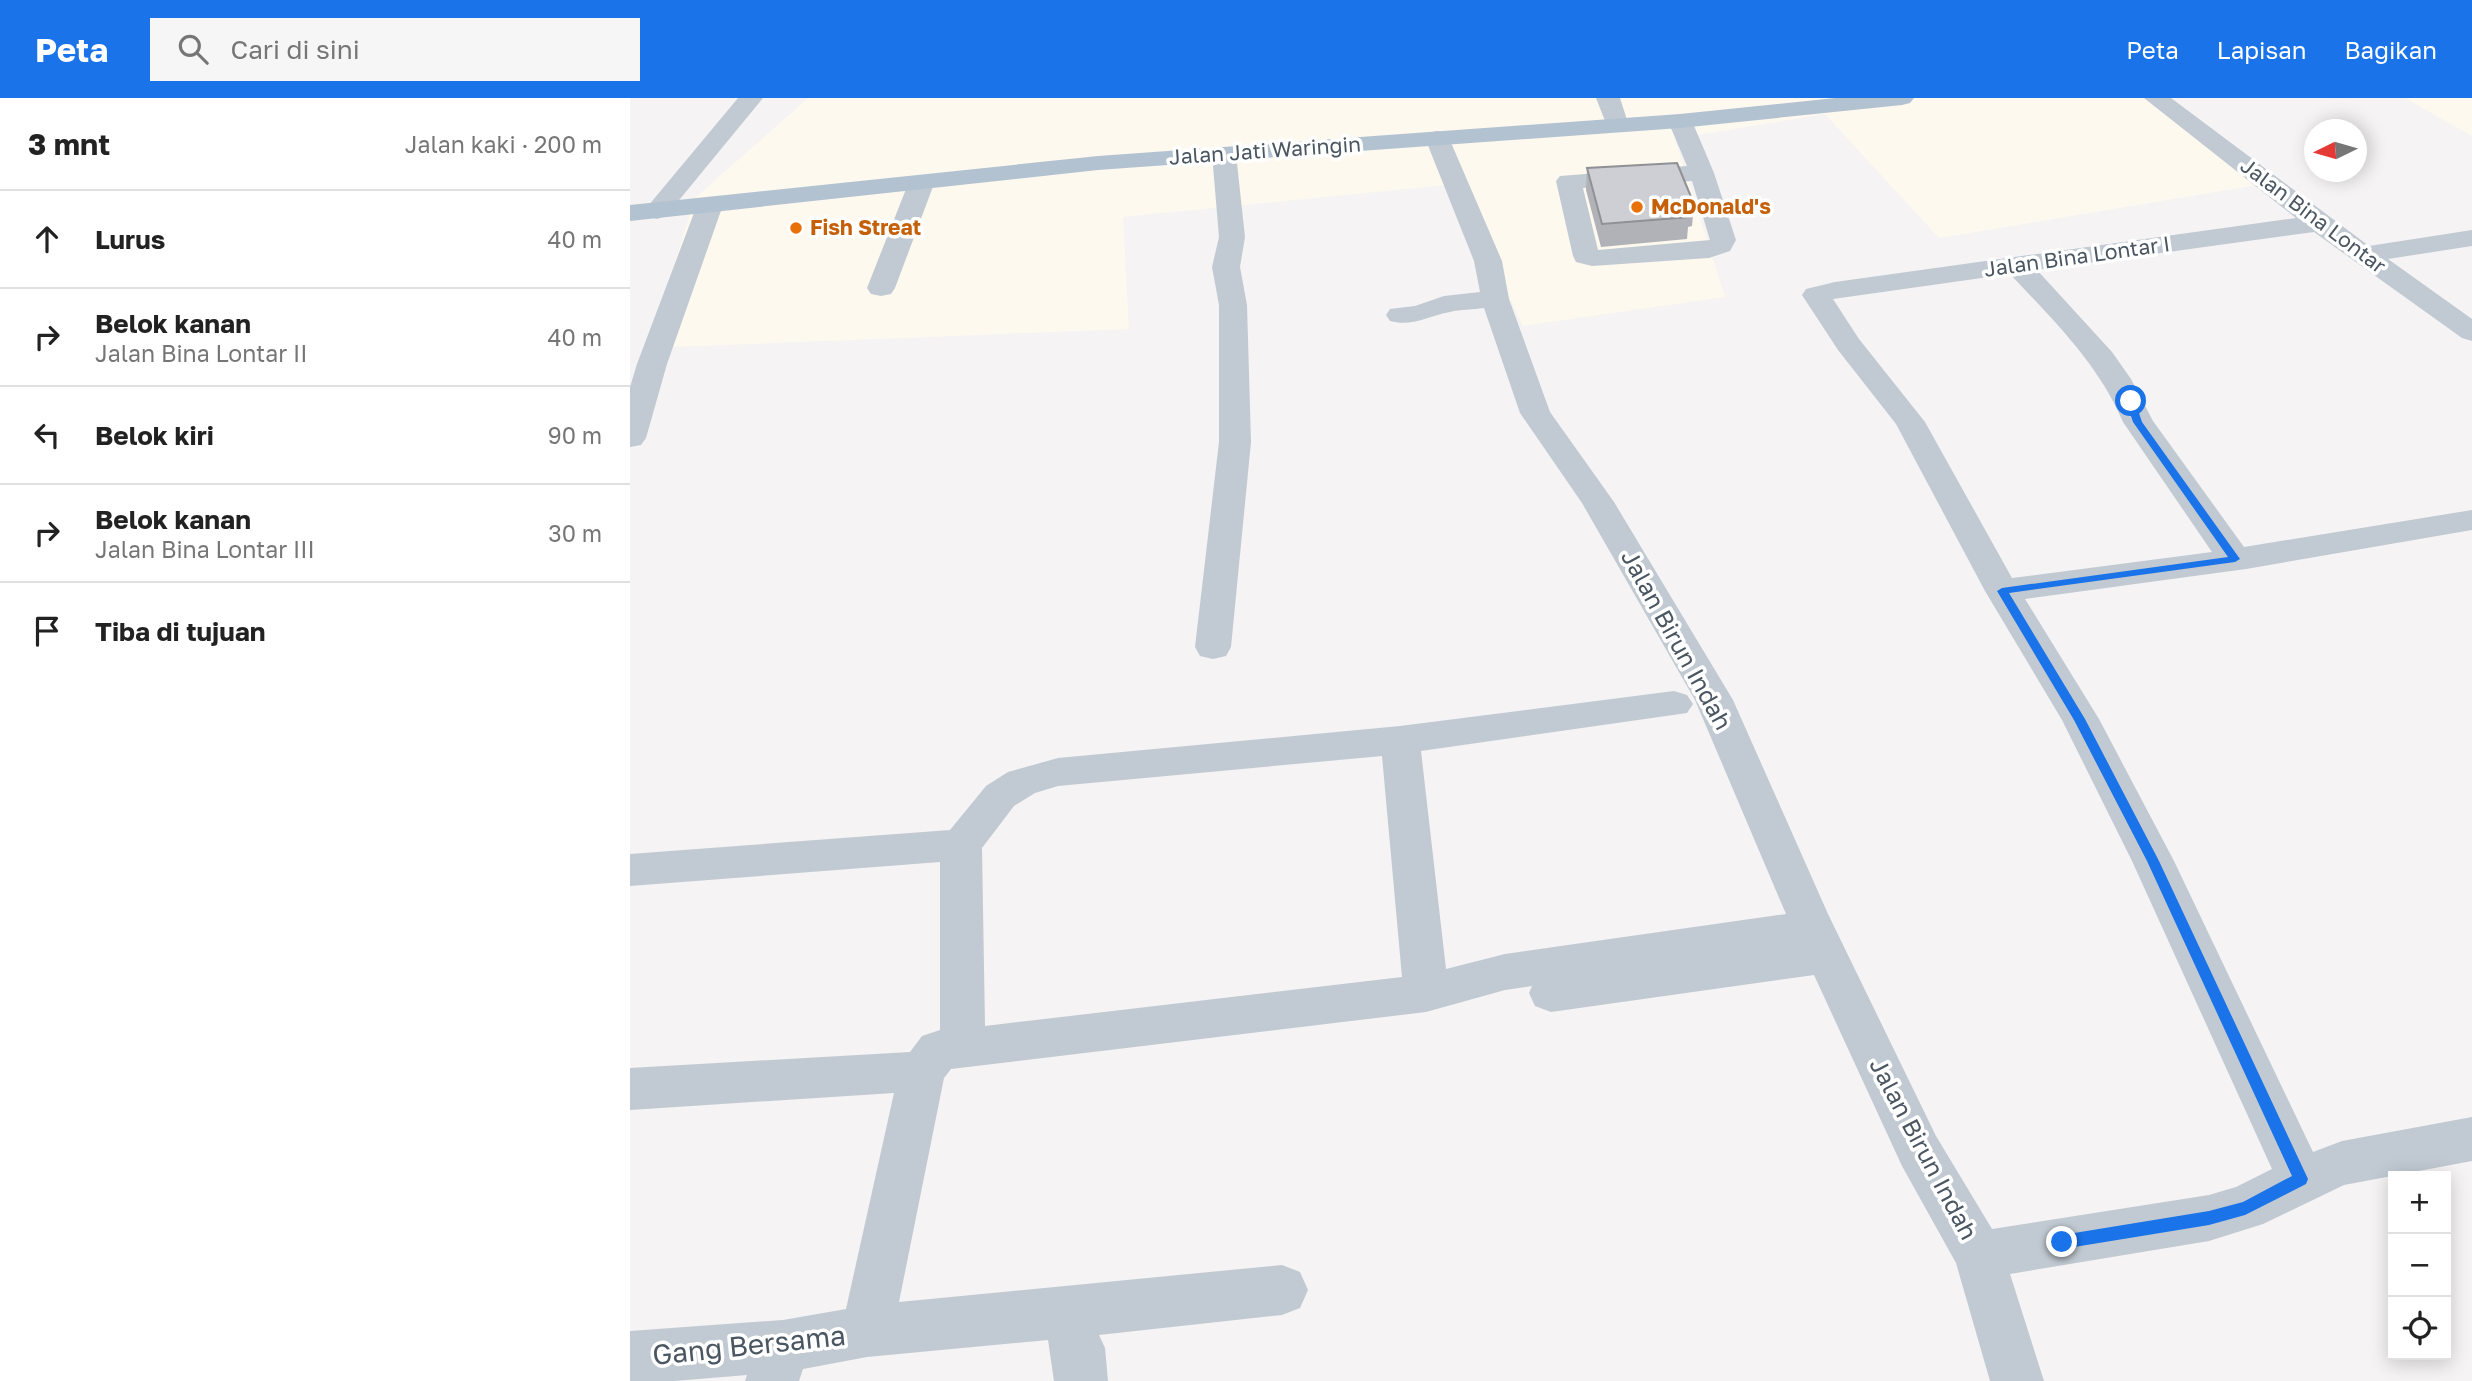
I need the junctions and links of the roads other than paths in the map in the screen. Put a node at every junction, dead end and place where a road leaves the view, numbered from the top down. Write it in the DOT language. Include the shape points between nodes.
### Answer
graph roads {
  1 [pos="751,98"];
  2 [pos="1608,98"];
  3 [pos="1902,98"];
  4 [pos="2156,98"];
  5 [pos="1680,121"];
  6 [pos="1617,126"];
  7 [pos="1437,138"];
  8 [pos="1224,154"];
  9 [pos="1702,173"];
  10 [pos="920,184"];
  11 [pos="710,205"];
  12 [pos="657,211"];
  13 [pos="630,213"];
  14 [pos="2319,223"];
  15 [pos="2472,238"];
  16 [pos="2364,255"];
  17 [pos="2017,265"];
  18 [pos="881,288"];
  19 [pos="1495,299"];
  20 [pos="1400,315"];
  21 [pos="2472,332"];
  22 [pos="630,438"];
  23 [pos="2472,520"];
  24 [pos="2235,559"];
  25 [pos="2002,591"];
  26 [pos="1213,647"];
  27 [pos="1674,704"];
  28 [pos="1400,740"];
  29 [pos="961,845"];
  30 [pos="630,870"];
  31 [pos="1784,931"];
  32 [pos="1826,956"];
  33 [pos="1426,993"];
  34 [pos="1551,993"];
  35 [pos="963,1048"];
  36 [pos="922,1071"];
  37 [pos="630,1090"];
  38 [pos="2472,1139"];
  39 [pos="2301,1179"];
  40 [pos="1979,1255"];
  41 [pos="1282,1290"];
  42 [pos="1064,1313"];
  43 [pos="867,1331"];
  44 [pos="630,1358"];
  45 [pos="778,1364"];
  46 [pos="1081,1381"];
  47 [pos="2017,1381"];
  1 -- 12 [label="street"];
  2 -- 6 [label="street"];
  3 -- 5 [label="main road, Jalan Jati Waringin"];
  4 -- 14 [label="street, Jalan Bina Lontar"];
  5 -- 6 [label="main road, Jalan Jati Waringin"];
  5 -- 9 [label="street"];
  6 -- 7 [label="main road, Jalan Jati Waringin"];
  7 -- 8 [label="main road, Jalan Jati Waringin"];
  7 -- 19 [label="street, Jalan Birun Indah" via="1488,261"];
  8 -- 10 [label="main road, Jalan Jati Waringin"];
  8 -- 26 [label="street" via="1232,237 1226,267 1233,305 1235,442"];
  9 -- 9 [label="street" via="1721,245 1699,251 1586,256 1569,181"];
  10 -- 11 [label="main road, Jalan Jati Waringin"];
  10 -- 18 [label="street"];
  11 -- 12 [label="main road, Jalan Jati Waringin"];
  11 -- 22 [label="street"];
  12 -- 13 [label="main road, Jalan Jati Waringin"];
  14 -- 16 [label="street, Jalan Bina Lontar"];
  14 -- 17 [label="street, Jalan Bina Lontar I"];
  15 -- 16 [label="street"];
  16 -- 21 [label="street, Jalan Bina Lontar"];
  17 -- 24 [label="street" via="2117,379 2138,422"];
  17 -- 25 [label="street, Jalan Bina Lontar I" via="1816,295 1910,422"];
  19 -- 20 [label="street" via="1444,304 1419,314"];
  19 -- 32 [label="street, Jalan Birun Indah" via="1535,413 1598,502 1714,700"];
  23 -- 24 [label="street"];
  24 -- 25 [label="street"];
  25 -- 39 [label="street" via="2080,719 2153,861"];
  27 -- 28 [label="street"];
  28 -- 29 [label="street" via="1058,772 1022,782 1000,796"];
  28 -- 33 [label="street"];
  29 -- 30 [label="street"];
  29 -- 35 [label="street"];
  31 -- 33 [label="street" via="1505,972"];
  32 -- 34 [label="street"];
  32 -- 40 [label="street, Jalan Birun Indah" via="1919,1151"];
  33 -- 35 [label="street"];
  35 -- 36 [label="street" via="938,1050"];
  36 -- 37 [label="street"];
  36 -- 43 [label="street"];
  38 -- 39 [label="street" via="2342,1163"];
  39 -- 40 [label="street" via="2245,1208 2209,1218"];
  40 -- 47 [label="street, Jalan Birun Indah"];
  41 -- 42 [label="street, Gang Bersama"];
  42 -- 43 [label="street, Gang Bersama"];
  42 -- 46 [label="street" via="1078,1348"];
  43 -- 45 [label="street, Gang Bersama"];
  44 -- 45 [label="street, Gang Bersama"];
}
